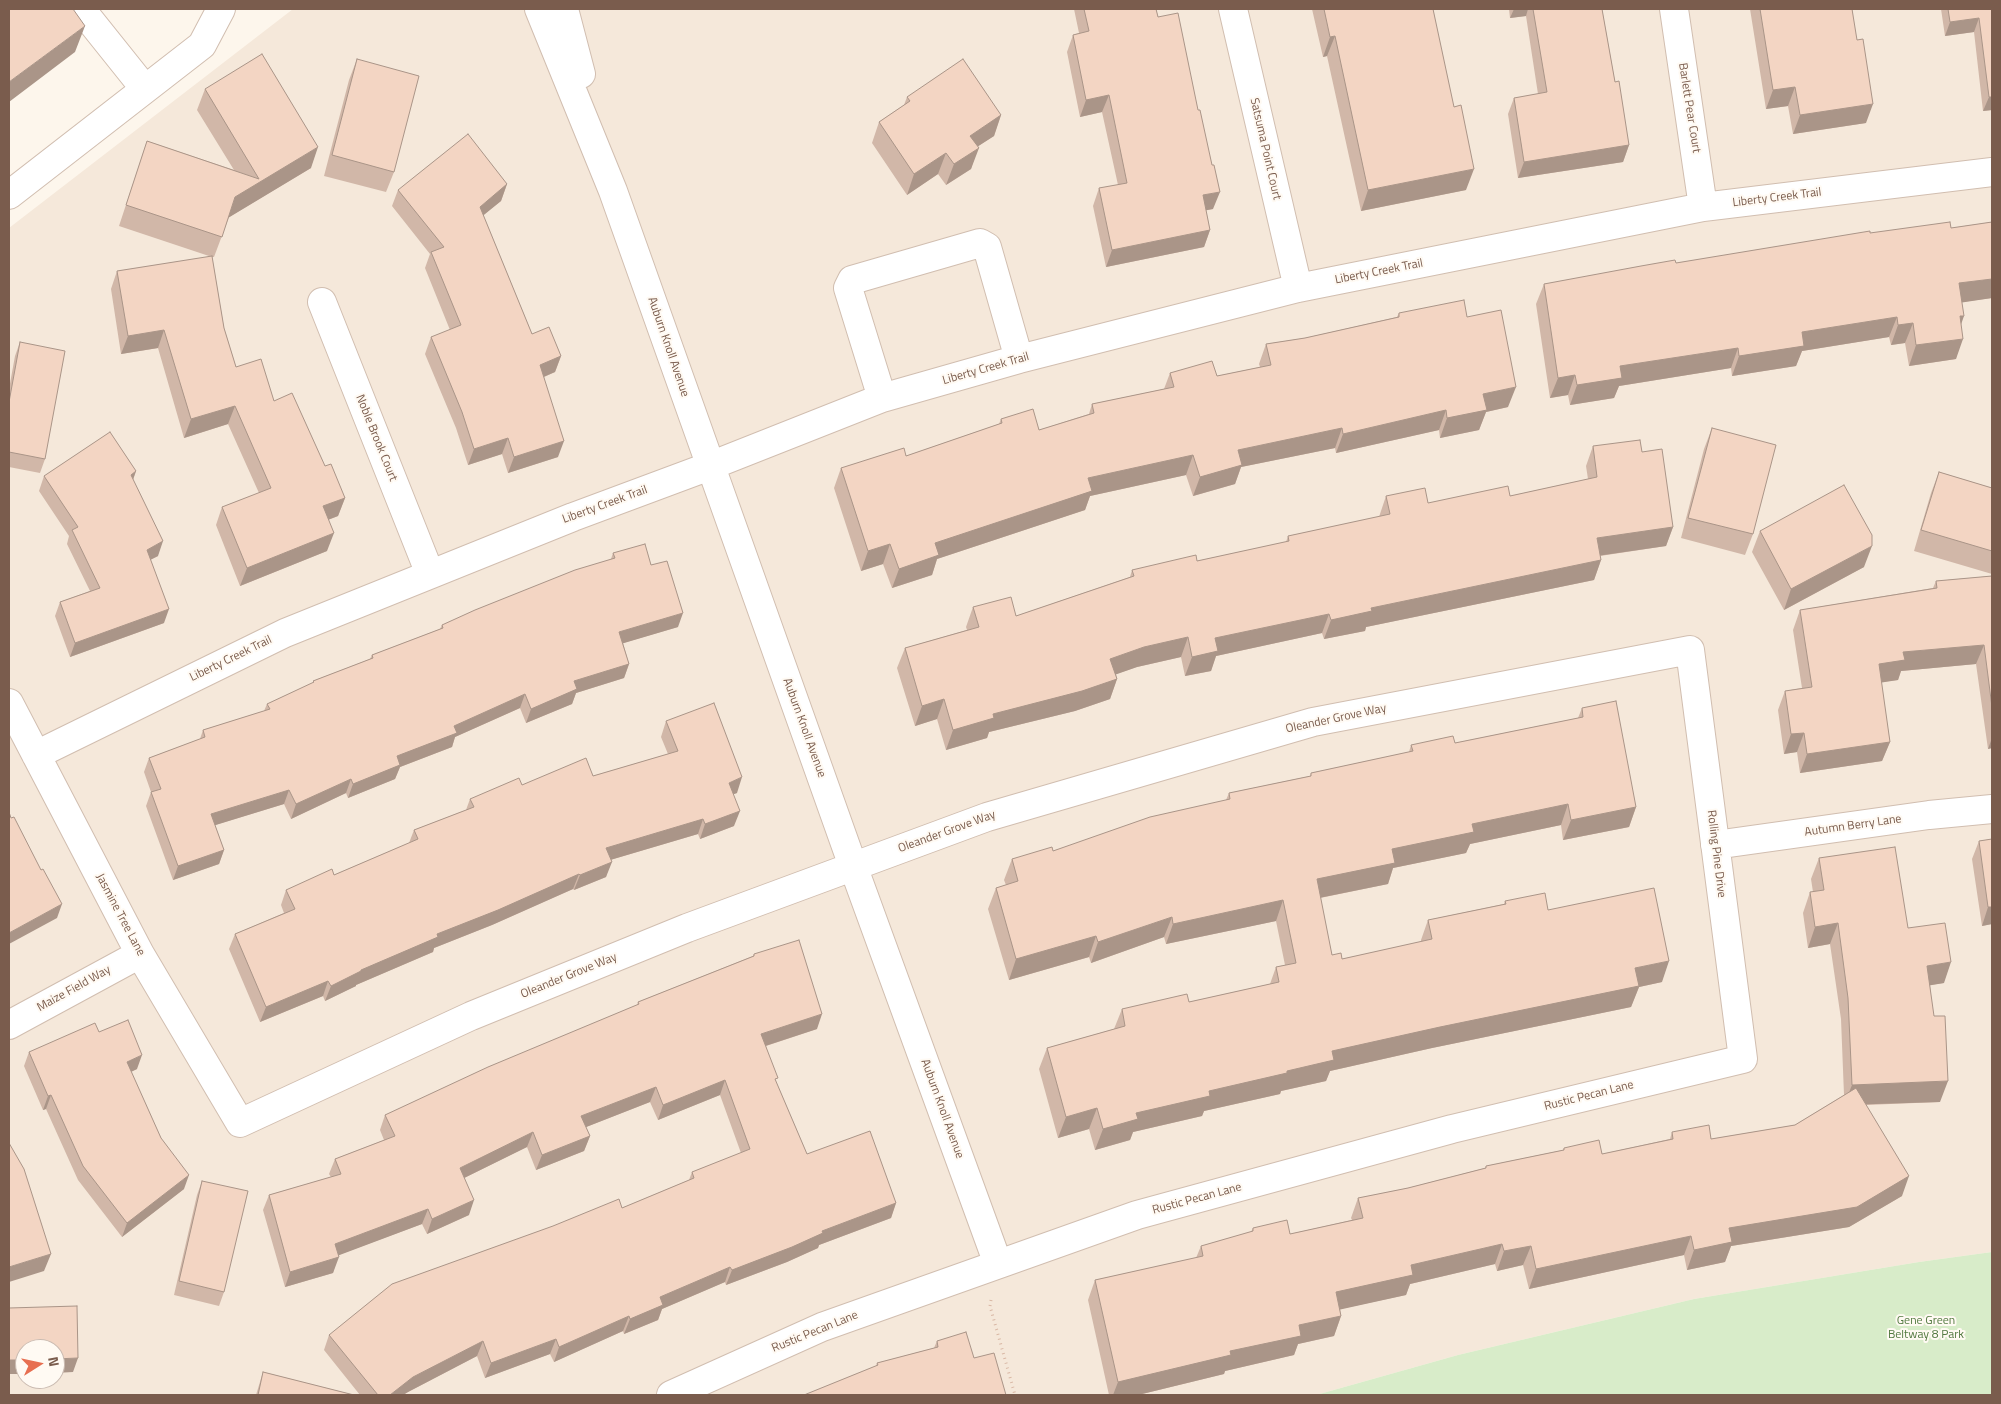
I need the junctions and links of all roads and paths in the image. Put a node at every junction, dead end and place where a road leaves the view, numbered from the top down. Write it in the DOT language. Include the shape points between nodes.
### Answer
graph roads {
  1 [pos="81,9"];
  2 [pos="221,9"];
  3 [pos="539,9"];
  4 [pos="564,9"];
  5 [pos="1233,9"];
  6 [pos="1674,9"];
  7 [pos="145,89"];
  8 [pos="1992,172"];
  9 [pos="613,191"];
  10 [pos="9,195"];
  11 [pos="1704,207"];
  12 [pos="1298,288"];
  13 [pos="322,302"];
  14 [pos="1019,359"];
  15 [pos="882,398"];
  16 [pos="710,466"];
  17 [pos="430,574"];
  18 [pos="1690,650"];
  19 [pos="9,703"];
  20 [pos="36,754"];
  21 [pos="1992,809"];
  22 [pos="1715,845"];
  23 [pos="853,866"];
  24 [pos="140,954"];
  25 [pos="9,1025"];
  26 [pos="1743,1059"];
  27 [pos="240,1123"];
  28 [pos="998,1264"];
  29 [pos="671,1395"];
  30 [pos="1015,1395"];
  1 -- 7 [label="street"];
  2 -- 7 [label="street" via="202,45"];
  3 -- 9 [label="street, Auburn Knoll Avenue"];
  4 -- 9 [label="street, Auburn Knoll Avenue"];
  5 -- 12 [label="street, Satsuma Point Court"];
  6 -- 11 [label="street, Barlett Pear Court"];
  7 -- 10 [label="street"];
  8 -- 11 [label="street, Liberty Creek Trail"];
  9 -- 16 [label="street, Auburn Knoll Avenue"];
  11 -- 12 [label="street, Liberty Creek Trail"];
  12 -- 14 [label="street, Liberty Creek Trail"];
  13 -- 17 [label="street, Noble Brook Court"];
  14 -- 15 [label="street, Liberty Creek Trail"];
  14 -- 15 [label="street" via="986,248 980,242 852,280 848,288"];
  15 -- 16 [label="street, Liberty Creek Trail"];
  16 -- 17 [label="street, Liberty Creek Trail" via="573,516"];
  16 -- 23 [label="street, Auburn Knoll Avenue"];
  17 -- 20 [label="street, Liberty Creek Trail" via="285,633"];
  18 -- 22 [label="street, Rolling Pine Drive"];
  18 -- 23 [label="street, Oleander Grove Way" via="1313,722 986,818"];
  19 -- 20 [label="street, Jasmine Tree Lane"];
  20 -- 24 [label="street, Jasmine Tree Lane"];
  21 -- 22 [label="street, Autumn Berry Lane"];
  22 -- 26 [label="street, Rolling Pine Drive"];
  23 -- 27 [label="street, Oleander Grove Way" via="687,928 471,1016"];
  23 -- 28 [label="street, Auburn Knoll Avenue"];
  24 -- 25 [label="street, Maize Field Way"];
  24 -- 27 [label="street, Jasmine Tree Lane"];
  26 -- 28 [label="street, Rustic Pecan Lane" via="1452,1130 1147,1212"];
  28 -- 29 [label="street, Rustic Pecan Lane" via="822,1327"];
  28 -- 30 [label="path" via="990,1306"];
}
